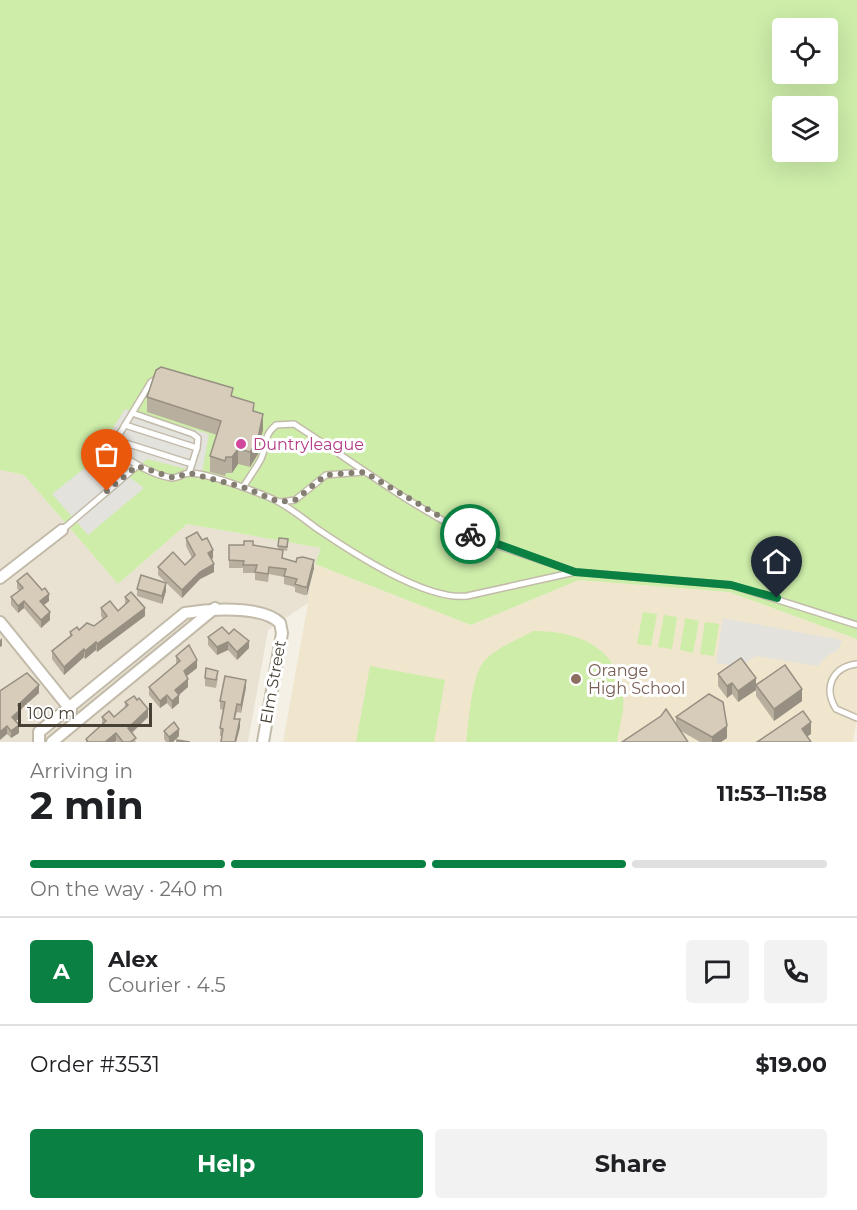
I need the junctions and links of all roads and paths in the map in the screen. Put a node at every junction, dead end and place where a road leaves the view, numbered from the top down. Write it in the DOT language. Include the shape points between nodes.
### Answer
graph roads {
  1 [pos="164,376"];
  2 [pos="132,413"];
  3 [pos="125,425"];
  4 [pos="116,440"];
  5 [pos="197,448"];
  6 [pos="192,464"];
  7 [pos="137,466"];
  8 [pos="364,472"];
  9 [pos="189,473"];
  10 [pos="243,487"];
  11 [pos="279,502"];
  12 [pos="62,530"];
  13 [pos="575,572"];
  14 [pos="0,578"];
  15 [pos="216,607"];
  16 [pos="0,622"];
  17 [pos="857,625"];
  18 [pos="137,652"];
  19 [pos="147,664"];
  20 [pos="857,664"];
  21 [pos="68,706"];
  22 [pos="78,718"];
  23 [pos="857,718"];
  24 [pos="39,742"];
  25 [pos="52,742"];
  26 [pos="263,742"];
  1 -- 2 [label="lane" via="150,382"];
  2 -- 3 [label="lane"];
  2 -- 5 [label="lane" via="193,434 198,438"];
  3 -- 4 [label="lane"];
  3 -- 5 [label="lane"];
  4 -- 6 [label="lane"];
  4 -- 7 [label="lane" via="111,448"];
  5 -- 6 [label="lane"];
  6 -- 9 [label="lane"];
  7 -- 9 [label="lane" via="174,478"];
  7 -- 12 [label="lane"];
  8 -- 10 [label="lane" via="294,424 283,423 276,424 265,436 262,458"];
  8 -- 11 [label="lane" via="326,475 295,500"];
  8 -- 13 [label="lane" via="483,540"];
  9 -- 10 [label="lane"];
  10 -- 11 [label="lane"];
  11 -- 13 [label="lane" via="394,574 447,596 467,596"];
  12 -- 14 [label="street"];
  13 -- 17 [label="lane" via="731,585"];
  15 -- 18 [label="street" via="185,613"];
  15 -- 19 [label="street"];
  15 -- 26 [label="street, Elm Street" via="271,616 280,623 282,633"];
  16 -- 21 [label="street"];
  18 -- 19 [label="lane"];
  18 -- 21 [label="street"];
  19 -- 22 [label="street"];
  20 -- 23 [label="lane" via="840,668 829,691 836,709"];
  21 -- 22 [label="street"];
  21 -- 24 [label="street" via="39,732"];
  22 -- 25 [label="street"];
}
